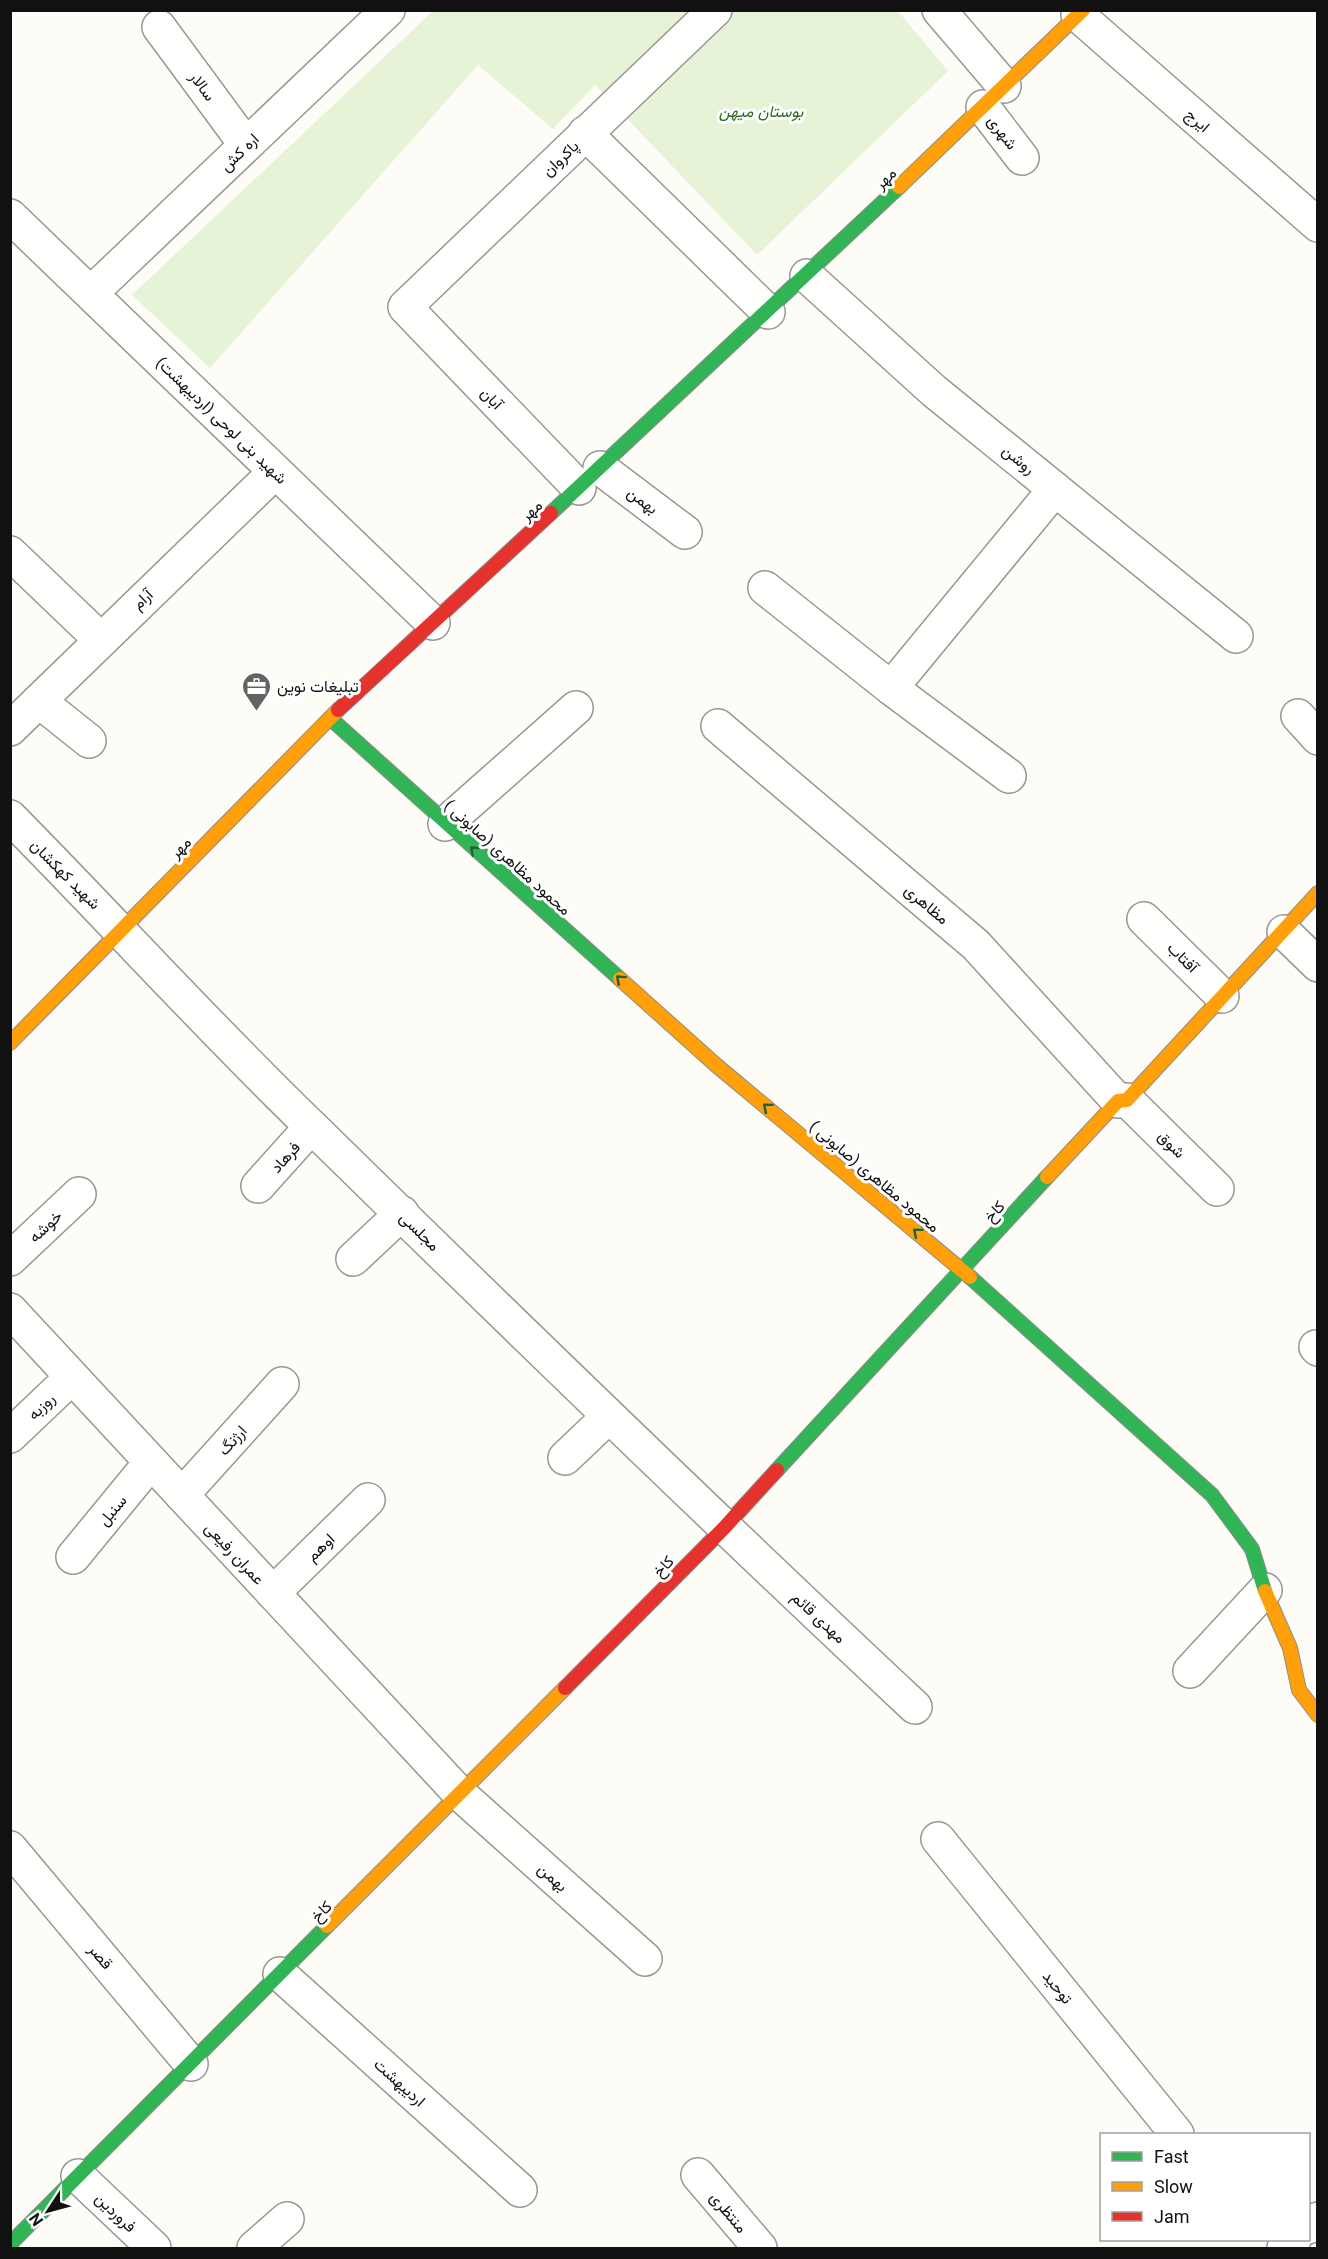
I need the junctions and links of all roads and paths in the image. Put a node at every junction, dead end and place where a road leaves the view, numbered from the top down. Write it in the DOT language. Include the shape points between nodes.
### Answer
graph roads {
  1 [pos="388,10"];
  2 [pos="715,10"];
  3 [pos="939,10"];
  4 [pos="1080,13"];
  5 [pos="159,27"];
  6 [pos="994,96"];
  7 [pos="585,134"];
  8 [pos="246,145"];
  9 [pos="1022,158"];
  10 [pos="10,216"];
  11 [pos="1317,225"];
  12 [pos="807,276"];
  13 [pos="91,293"];
  14 [pos="405,307"];
  15 [pos="768,312"];
  16 [pos="275,472"];
  17 [pos="590,478"];
  18 [pos="1055,489"];
  19 [pos="685,532"];
  20 [pos="10,553"];
  21 [pos="765,588"];
  22 [pos="433,623"];
  23 [pos="1236,636"];
  24 [pos="100,639"];
  25 [pos="891,688"];
  26 [pos="39,701"];
  27 [pos="576,708"];
  28 [pos="330,718"];
  29 [pos="718,726"];
  30 [pos="10,729"];
  31 [pos="89,741"];
  32 [pos="1009,776"];
  33 [pos="10,818"];
  34 [pos="445,824"];
  35 [pos="1317,893"];
  36 [pos="1144,919"];
  37 [pos="122,930"];
  38 [pos="1284,932"];
  39 [pos="1317,965"];
  40 [pos="1222,996"];
  41 [pos="10,1043"];
  42 [pos="1123,1100"];
  43 [pos="311,1127"];
  44 [pos="258,1186"];
  45 [pos="1217,1189"];
  46 [pos="80,1194"];
  47 [pos="402,1213"];
  48 [pos="10,1258"];
  49 [pos="353,1259"];
  50 [pos="962,1270"];
  51 [pos="10,1310"];
  52 [pos="72,1377"];
  53 [pos="282,1384"];
  54 [pos="608,1417"];
  55 [pos="10,1436"];
  56 [pos="565,1458"];
  57 [pos="151,1462"];
  58 [pos="182,1495"];
  59 [pos="368,1500"];
  60 [pos="724,1528"];
  61 [pos="73,1557"];
  62 [pos="1265,1590"];
  63 [pos="273,1593"];
  64 [pos="1190,1671"];
  65 [pos="915,1707"];
  66 [pos="1317,1715"];
  67 [pos="460,1794"];
  68 [pos="938,1839"];
  69 [pos="10,1848"];
  70 [pos="645,1959"];
  71 [pos="280,1974"];
  72 [pos="191,2064"];
  73 [pos="1176,2133"];
  74 [pos="698,2175"];
  75 [pos="78,2176"];
  76 [pos="520,2190"];
  77 [pos="287,2219"];
  78 [pos="10,2244"];
  79 [pos="154,2248"];
  80 [pos="254,2248"];
  81 [pos="760,2248"];
  1 -- 8 [label="street, اره کش"];
  2 -- 7 [label="street, پاکروان"];
  3 -- 6 [label="street, شهری"];
  4 -- 6 [label="street, مهر"];
  4 -- 11 [label="street, ایرج"];
  5 -- 8 [label="street, سالار"];
  6 -- 9 [label="street, شهری"];
  6 -- 12 [label="street, مهر"];
  7 -- 14 [label="street, پاکروان"];
  7 -- 15 [label="street"];
  8 -- 13 [label="street, اره کش"];
  10 -- 13 [label="street, شهید بنی لوحی (اردیبهشت)"];
  12 -- 15 [label="street, مهر"];
  12 -- 18 [label="street, روشن" via="934,391"];
  13 -- 16 [label="street, شهید بنی لوحی (اردیبهشت)"];
  14 -- 17 [label="street, آبان"];
  15 -- 17 [label="street, مهر"];
  16 -- 22 [label="street, شهید بنی لوحی (اردیبهشت)"];
  16 -- 24 [label="street, آرام"];
  17 -- 19 [label="street, بهمن"];
  17 -- 22 [label="street, مهر"];
  18 -- 23 [label="street, روشن"];
  18 -- 25 [label="street"];
  20 -- 24 [label="street"];
  21 -- 25 [label="street"];
  22 -- 28 [label="street, مهر"];
  24 -- 26 [label="street, آرام"];
  25 -- 32 [label="street"];
  26 -- 30 [label="street, آرام"];
  26 -- 31 [label="street"];
  27 -- 34 [label="street"];
  28 -- 34 [label="street, محمود مظاهری (صابونی )"];
  28 -- 37 [label="street, مهر"];
  29 -- 42 [label="street, مظاهری" via="976,945"];
  33 -- 37 [label="street, شهید کهکشان"];
  50 -- 34 [label="street, محمود مظاهری (صابونی ), one-way" via="717,1065"];
  35 -- 38 [label="street, کاخ"];
  36 -- 40 [label="street, آفتاب"];
  37 -- 41 [label="street, مهر"];
  37 -- 43 [label="street, مجلسی"];
  38 -- 39 [label="street"];
  38 -- 40 [label="street, کاخ"];
  40 -- 42 [label="street, کاخ"];
  42 -- 45 [label="street, شوق"];
  42 -- 50 [label="street, کاخ"];
  43 -- 44 [label="street, فرهاد"];
  43 -- 47 [label="street, مجلسی"];
  46 -- 48 [label="street, خوشه"];
  47 -- 49 [label="street"];
  47 -- 54 [label="street, مجلسی"];
  50 -- 60 [label="street, کاخ"];
  50 -- 62 [label="street, محمود مظاهری (صابونی )" via="1212,1495 1252,1549"];
  51 -- 52 [label="street, عمران رفیعی"];
  52 -- 55 [label="street, روزبه"];
  52 -- 57 [label="street, عمران رفیعی"];
  53 -- 58 [label="street, ارژنگ"];
  54 -- 56 [label="street"];
  54 -- 60 [label="street, مجلسی"];
  57 -- 58 [label="street, عمران رفیعی"];
  57 -- 61 [label="street, سنبل"];
  58 -- 63 [label="street, عمران رفیعی"];
  59 -- 63 [label="street, اوهم"];
  60 -- 65 [label="street, مهدی قائم"];
  60 -- 67 [label="street, کاخ"];
  62 -- 64 [label="street"];
  62 -- 66 [label="street, محمود مظاهری (صابونی )" via="1290,1648 1299,1690"];
  63 -- 67 [label="street, عمران رفیعی"];
  67 -- 70 [label="street, بهمن"];
  67 -- 71 [label="street, کاخ"];
  68 -- 73 [label="street, توحید"];
  69 -- 72 [label="street, قصر"];
  71 -- 72 [label="street, کاخ"];
  71 -- 76 [label="street, اردیبهشت"];
  72 -- 75 [label="street, کاخ"];
  74 -- 81 [label="street, منتظری"];
  75 -- 78 [label="street, کاخ"];
  75 -- 79 [label="street, فروردین"];
  77 -- 80 [label="street"];
}
